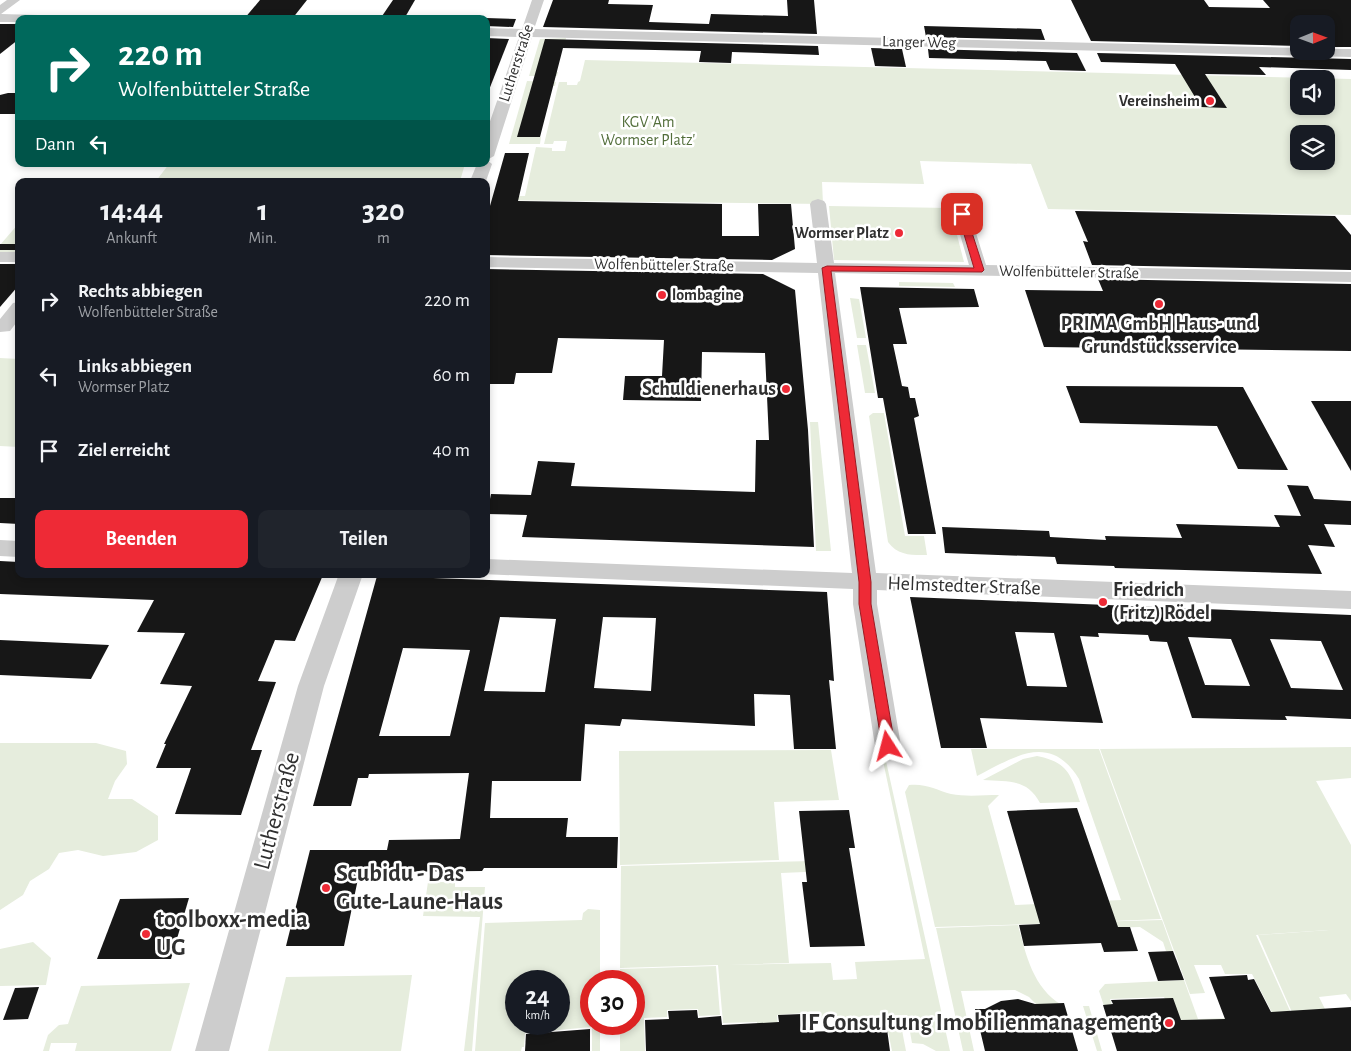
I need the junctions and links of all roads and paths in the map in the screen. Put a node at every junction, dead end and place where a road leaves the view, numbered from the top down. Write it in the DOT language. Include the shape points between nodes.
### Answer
graph roads {
  1 [pos="538,0"];
  2 [pos="8,2"];
  3 [pos="0,11"];
  4 [pos="0,18"];
  5 [pos="15,18"];
  6 [pos="490,32"];
  7 [pos="526,32"];
  8 [pos="1351,53"];
  9 [pos="490,144"];
  10 [pos="818,204"];
  11 [pos="962,214"];
  12 [pos="0,257"];
  13 [pos="15,257"];
  14 [pos="490,262"];
  15 [pos="827,268"];
  16 [pos="979,270"];
  17 [pos="1351,277"];
  18 [pos="15,312"];
  19 [pos="3,327"];
  20 [pos="0,548"];
  21 [pos="15,549"];
  22 [pos="490,567"];
  23 [pos="350,578"];
  24 [pos="865,582"];
  25 [pos="1351,600"];
  26 [pos="888,746"];
  27 [pos="212,1051"];
  1 -- 7 [label="street, Lutherstraße"];
  2 -- 3 [label="street"];
  4 -- 5 [label="street"];
  6 -- 7 [label="street, Langer Weg"];
  7 -- 8 [label="street, Langer Weg"];
  7 -- 9 [label="street, Lutherstraße"];
  10 -- 15 [label="street"];
  11 -- 16 [label="street"];
  12 -- 13 [label="street"];
  14 -- 15 [label="street, Wolfenbütteler Straße"];
  15 -- 16 [label="street, Wolfenbütteler Straße"];
  15 -- 24 [label="street"];
  16 -- 17 [label="street, Wolfenbütteler Straße"];
  18 -- 19 [label="street"];
  20 -- 21 [label="street"];
  22 -- 24 [label="street, Helmstedter Straße"];
  23 -- 27 [label="street, Lutherstraße" via="311,686"];
  24 -- 25 [label="street, Helmstedter Straße"];
  24 -- 26 [label="street" via="865,604"];
}
